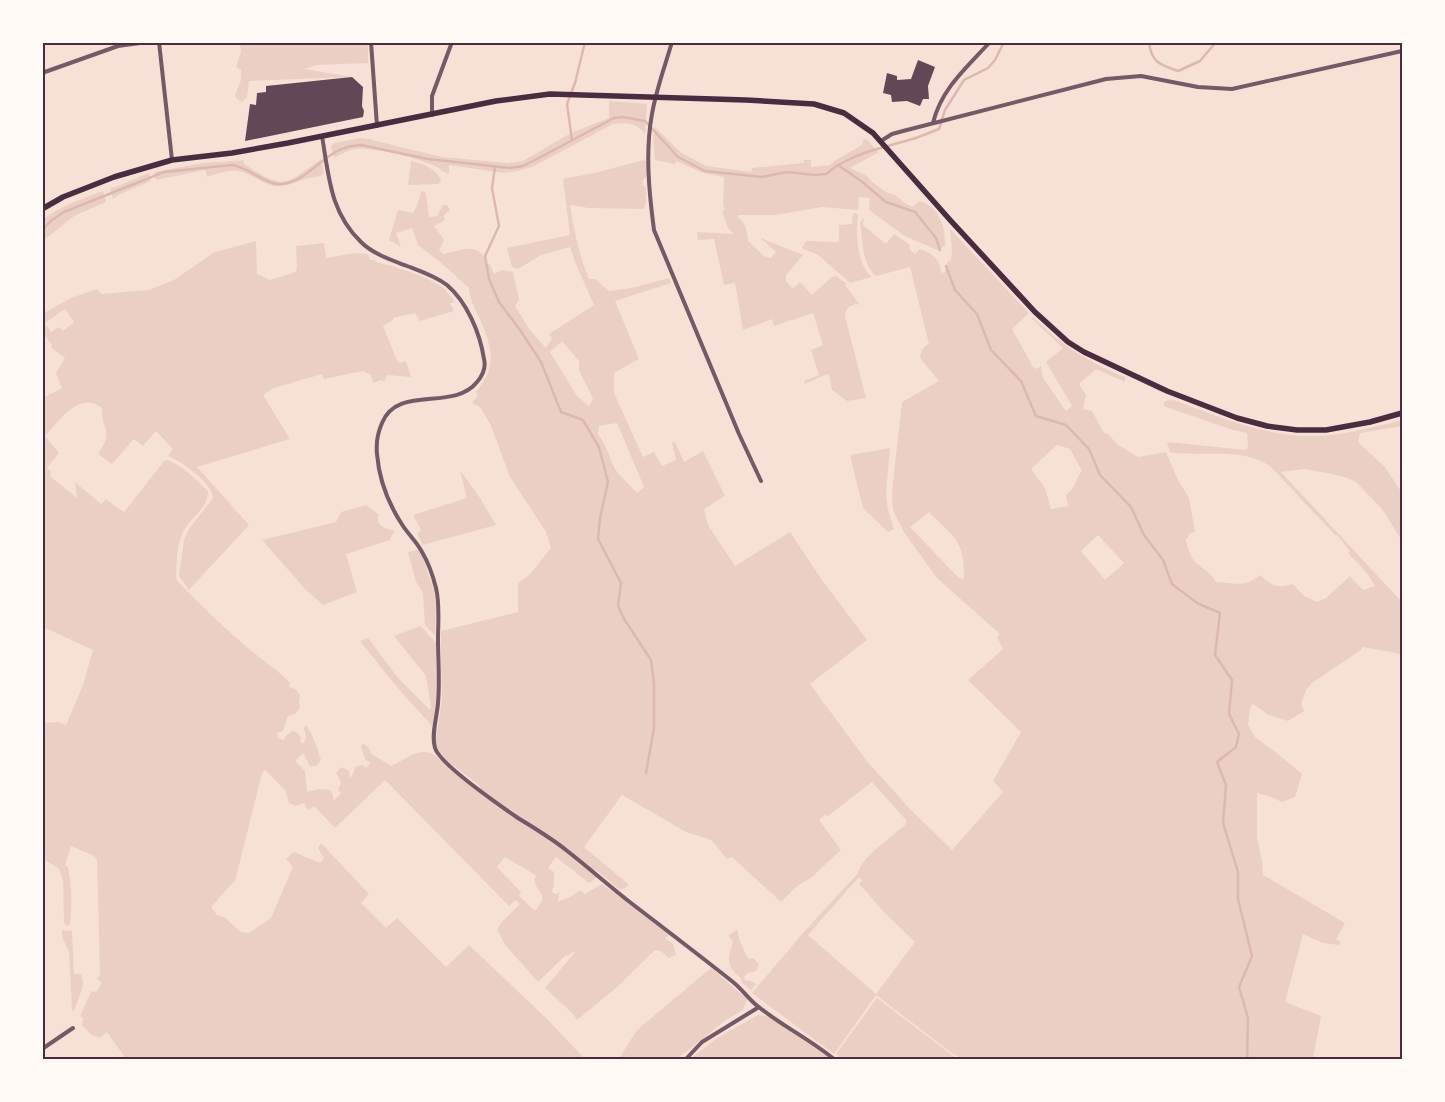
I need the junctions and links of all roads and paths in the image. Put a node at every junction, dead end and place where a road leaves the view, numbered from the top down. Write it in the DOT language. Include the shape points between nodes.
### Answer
graph roads {
  1 [pos="147,42"];
  2 [pos="159,42"];
  3 [pos="371,42"];
  4 [pos="452,42"];
  5 [pos="672,42"];
  6 [pos="990,42"];
  7 [pos="1402,51"];
  8 [pos="42,73"];
  9 [pos="655,97"];
  10 [pos="432,114"];
  11 [pos="933,123"];
  12 [pos="377,126"];
  13 [pos="322,136"];
  14 [pos="882,142"];
  15 [pos="172,160"];
  16 [pos="43,207"];
  17 [pos="1402,413"];
  18 [pos="761,481"];
  19 [pos="759,1007"];
  20 [pos="73,1028"];
  21 [pos="42,1048"];
  22 [pos="685,1060"];
  23 [pos="834,1060"];
  1 -- 8 [label="street" via="118,46"];
  2 -- 15 [label="street"];
  3 -- 12 [label="street"];
  4 -- 10 [label="street" via="432,96"];
  5 -- 9 [label="street"];
  6 -- 11 [label="street" via="950,85"];
  7 -- 11 [label="street" via="1232,89 1198,87 1141,76 1106,78"];
  9 -- 10 [label="main road" via="550,94"];
  9 -- 14 [label="main road" via="821,105 844,113"];
  9 -- 18 [label="street" via="648,141 654,230"];
  10 -- 12 [label="main road"];
  11 -- 14 [label="street" via="892,134"];
  12 -- 13 [label="main road"];
  13 -- 15 [label="main road"];
  13 -- 19 [label="street" via="338,211 359,240 390,260 431,275 448,286 469,313 486,362 472,388 450,397 397,405 387,414 379,431 376,451 386,492 401,523 422,551 436,590 438,702 435,748 444,761 462,776 564,848 739,987"];
  14 -- 17 [label="main road" via="1040,317 1068,342 1102,361 1167,391 1267,426 1326,430"];
  15 -- 16 [label="main road" via="114,177"];
  19 -- 22 [label="street" via="702,1042"];
  19 -- 23 [label="street"];
  20 -- 21 [label="street"];
}
